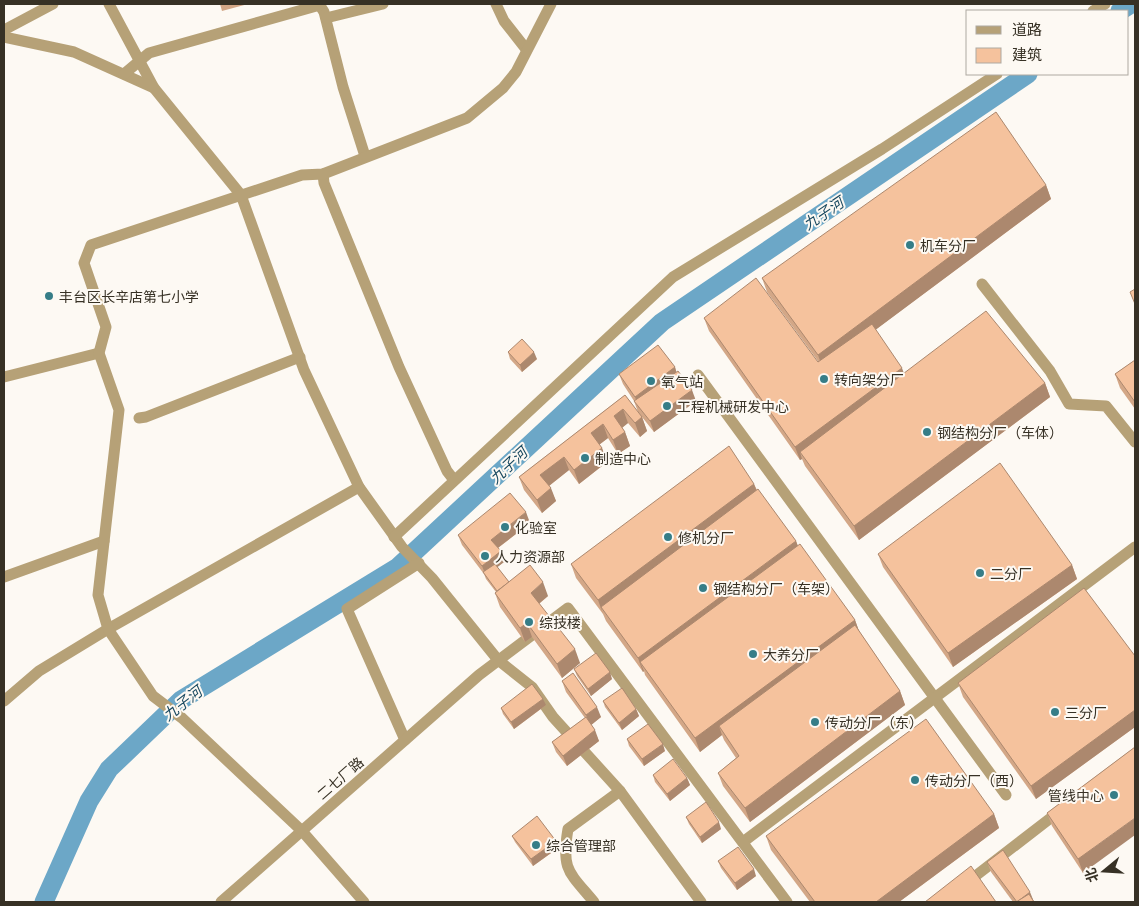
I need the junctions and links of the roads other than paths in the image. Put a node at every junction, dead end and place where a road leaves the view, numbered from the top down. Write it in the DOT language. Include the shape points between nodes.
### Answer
graph roads {
  1 [pos="53,4"];
  2 [pos="108,4"];
  3 [pos="384,4"];
  4 [pos="496,4"];
  5 [pos="551,4"];
  6 [pos="319,5"];
  7 [pos="326,18"];
  8 [pos="4,30"];
  9 [pos="4,37"];
  10 [pos="526,50"];
  11 [pos="139,61"];
  12 [pos="124,74"];
  13 [pos="995,75"];
  14 [pos="154,88"];
  15 [pos="365,156"];
  16 [pos="323,174"];
  17 [pos="241,195"];
  18 [pos="982,284"];
  19 [pos="100,353"];
  20 [pos="300,357"];
  21 [pos="698,375"];
  22 [pos="4,377"];
  23 [pos="139,418"];
  24 [pos="1135,442"];
  25 [pos="454,480"];
  26 [pos="359,487"];
  27 [pos="394,537"];
  28 [pos="104,541"];
  29 [pos="1135,547"];
  30 [pos="419,563"];
  31 [pos="4,577"];
  32 [pos="108,629"];
  33 [pos="498,660"];
  34 [pos="936,699"];
  35 [pos="4,701"];
  36 [pos="405,740"];
  37 [pos="620,791"];
  38 [pos="1006,796"];
  39 [pos="1072,803"];
  40 [pos="302,831"];
  41 [pos="743,842"];
  42 [pos="953,892"];
  43 [pos="699,901"];
  44 [pos="221,902"];
  45 [pos="364,902"];
  46 [pos="594,902"];
  47 [pos="787,902"];
  1 -- 8 [label="street"];
  2 -- 11 [label="street"];
  3 -- 7 [label="street"];
  4 -- 10 [label="street" via="504,21"];
  5 -- 10 [label="street"];
  6 -- 7 [label="street"];
  6 -- 11 [label="street" via="150,53"];
  7 -- 15 [label="street"];
  9 -- 12 [label="street" via="74,52"];
  10 -- 15 [label="street" via="516,72 503,88 467,118"];
  11 -- 12 [label="street"];
  11 -- 14 [label="street"];
  12 -- 14 [label="street"];
  13 -- 25 [label="street" via="674,278"];
  14 -- 17 [label="street"];
  15 -- 16 [label="street"];
  16 -- 17 [label="street" via="302,174"];
  16 -- 25 [label="street" via="399,367"];
  17 -- 19 [label="street" via="91,245 84,263 106,328"];
  17 -- 20 [label="street"];
  18 -- 24 [label="street" via="1050,371 1068,404 1106,406"];
  19 -- 22 [label="street"];
  19 -- 28 [label="street" via="119,410"];
  20 -- 23 [label="street"];
  20 -- 26 [label="street"];
  21 -- 34 [label="street"];
  25 -- 27 [label="street"];
  26 -- 27 [label="street"];
  26 -- 32 [label="street"];
  27 -- 30 [label="street"];
  28 -- 31 [label="street"];
  28 -- 32 [label="street" via="98,595"];
  29 -- 34 [label="street"];
  30 -- 33 [label="street"];
  30 -- 36 [label="street" via="346,609"];
  32 -- 35 [label="street" via="39,671"];
  32 -- 40 [label="street" via="153,696 182,718"];
  33 -- 36 [label="street, 二七厂路"];
  33 -- 37 [label="street" via="532,687 553,716"];
  33 -- 41 [label="street, 二七厂路" via="568,608"];
  34 -- 38 [label="street"];
  34 -- 41 [label="street"];
  36 -- 40 [label="street, 二七厂路"];
  37 -- 43 [label="street"];
  37 -- 46 [label="street" via="568,829 564,849 567,869"];
  39 -- 42 [label="street"];
  40 -- 44 [label="street, 二七厂路"];
  40 -- 45 [label="street"];
  41 -- 47 [label="street"];
}
